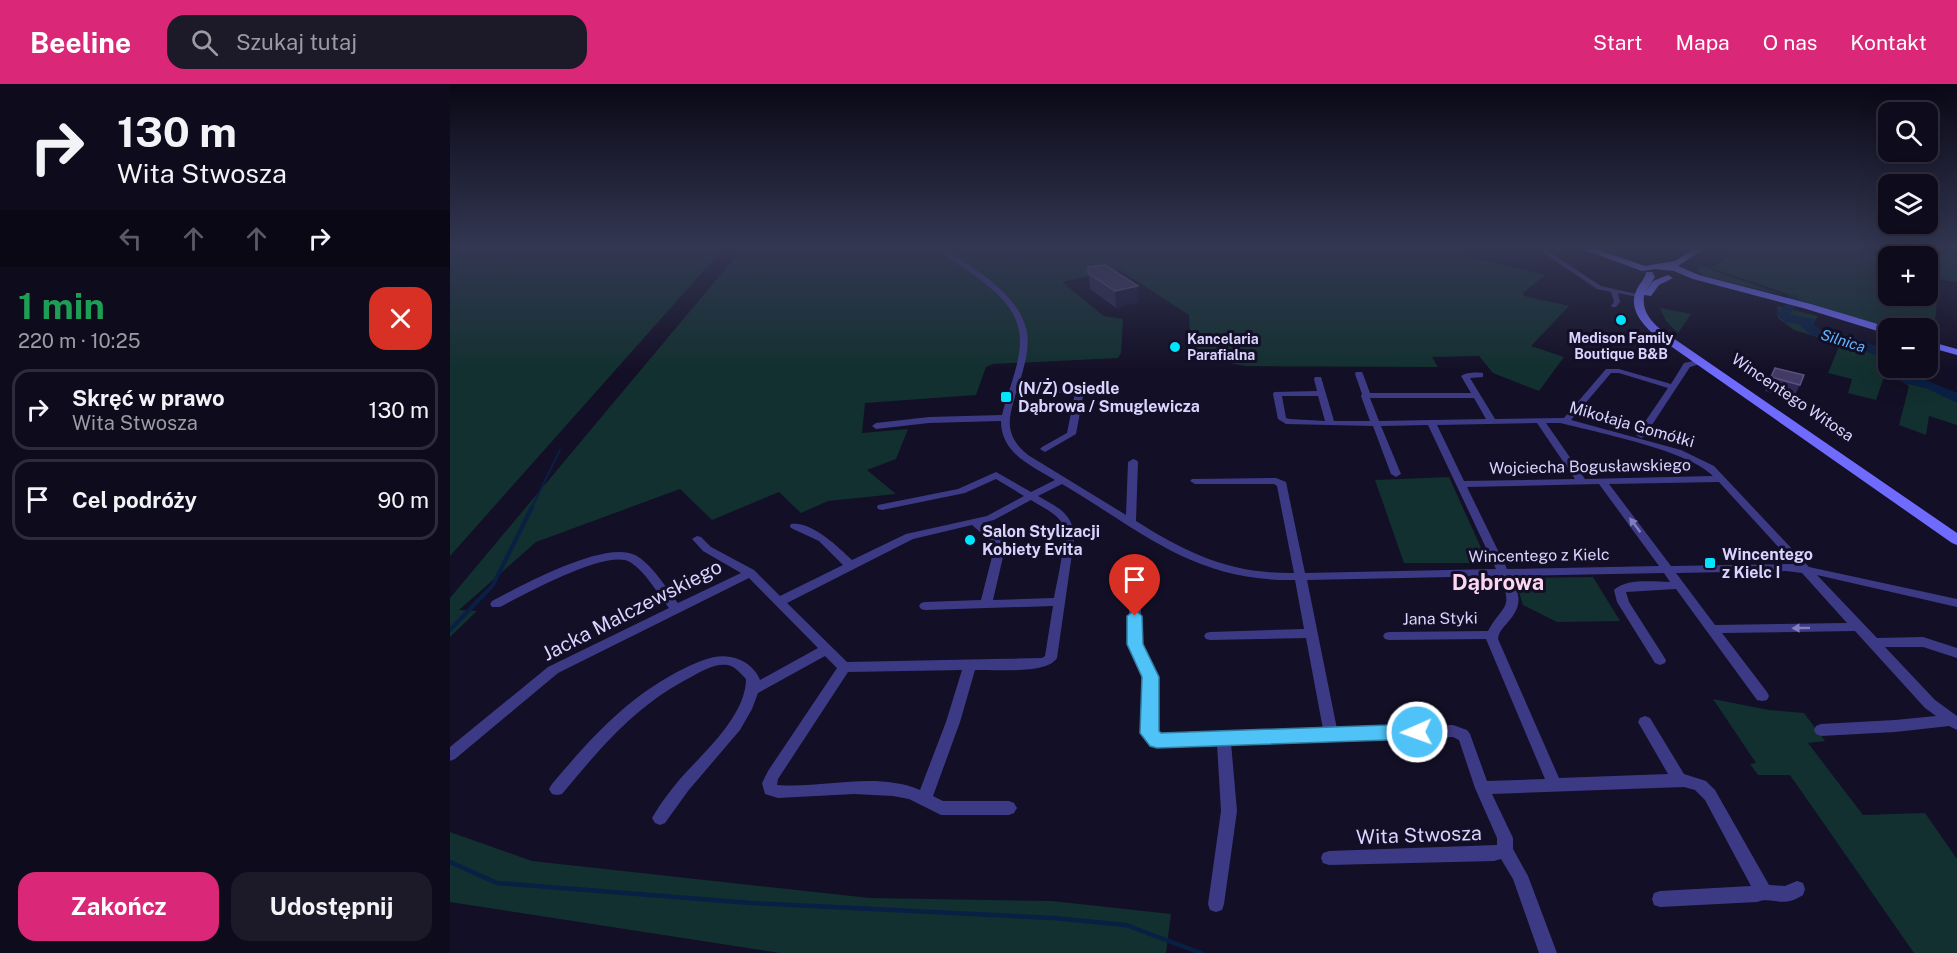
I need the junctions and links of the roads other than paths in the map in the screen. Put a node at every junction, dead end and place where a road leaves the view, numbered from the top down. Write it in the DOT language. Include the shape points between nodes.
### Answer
graph roads {
  1 [pos="995,290"];
  2 [pos="1011,290"];
  3 [pos="1606,290"];
  4 [pos="1642,290"];
  5 [pos="1652,290"];
  6 [pos="1751,290"];
  7 [pos="1614,292"];
  8 [pos="999,293"];
  9 [pos="1638,295"];
  10 [pos="1614,306"];
  11 [pos="1878,329"];
  12 [pos="1938,346"];
  13 [pos="1957,352"];
  14 [pos="1700,361"];
  15 [pos="1359,374"];
  16 [pos="1480,375"];
  17 [pos="1318,379"];
  18 [pos="1673,387"];
  19 [pos="1013,390"];
  20 [pos="1322,393"];
  21 [pos="1476,395"];
  22 [pos="1367,396"];
  23 [pos="1005,418"];
  24 [pos="1539,420"];
  25 [pos="1492,421"];
  26 [pos="1566,421"];
  27 [pos="1431,422"];
  28 [pos="1330,423"];
  29 [pos="1375,423"];
  30 [pos="876,426"];
  31 [pos="1641,435"];
  32 [pos="1045,449"];
  33 [pos="1133,462"];
  34 [pos="1396,474"];
  35 [pos="1722,479"];
  36 [pos="1062,480"];
  37 [pos="1195,482"];
  38 [pos="1582,482"];
  39 [pos="1602,482"];
  40 [pos="1460,484"];
  41 [pos="1033,496"];
  42 [pos="882,507"];
  43 [pos="974,522"];
  44 [pos="1131,522"];
  45 [pos="795,526"];
  46 [pos="1957,532"];
  47 [pos="697,539"];
  48 [pos="1957,540"];
  49 [pos="850,566"];
  50 [pos="1668,569"];
  51 [pos="1805,569"];
  52 [pos="1142,572"];
  53 [pos="1503,572"];
  54 [pos="750,573"];
  55 [pos="1300,576"];
  56 [pos="1680,585"];
  57 [pos="780,602"];
  58 [pos="1060,602"];
  59 [pos="1957,603"];
  60 [pos="496,604"];
  61 [pos="986,604"];
  62 [pos="925,606"];
  63 [pos="676,609"];
  64 [pos="1859,627"];
  65 [pos="1713,629"];
  66 [pos="1311,633"];
  67 [pos="1492,635"];
  68 [pos="1210,636"];
  69 [pos="1389,636"];
  70 [pos="1874,643"];
  71 [pos="825,650"];
  72 [pos="1957,653"];
  73 [pos="1660,660"];
  74 [pos="970,666"];
  75 [pos="844,667"];
  76 [pos="753,690"];
  77 [pos="1762,696"];
  78 [pos="1645,722"];
  79 [pos="1953,722"];
  80 [pos="1821,730"];
  81 [pos="1331,735"];
  82 [pos="1224,738"];
  83 [pos="450,755"];
  84 [pos="1680,780"];
  85 [pos="1555,786"];
  86 [pos="1482,788"];
  87 [pos="557,789"];
  88 [pos="924,800"];
  89 [pos="1009,808"];
  90 [pos="660,818"];
  91 [pos="1505,850"];
  92 [pos="1329,858"];
  93 [pos="1797,889"];
  94 [pos="1763,891"];
  95 [pos="1660,899"];
  96 [pos="1216,904"];
  97 [pos="1548,953"];
  1 -- 8 [label="street"];
  2 -- 8 [label="street"];
  3 -- 7 [label="street"];
  4 -- 9 [label="main road"];
  5 -- 46 [label="main road, Wincentego Witosa" via="1647,302 1655,320 1668,333"];
  6 -- 11 [label="main road"];
  7 -- 9 [label="street"];
  7 -- 10 [label="street"];
  8 -- 19 [label="street" via="1018,316 1024,337 1023,363"];
  9 -- 14 [label="main road, Wincentego Witosa" via="1638,305 1651,326"];
  12 -- 13 [label="main road"];
  14 -- 18 [label="street" via="1688,364"];
  14 -- 48 [label="main road, Wincentego Witosa"];
  15 -- 22 [label="street"];
  16 -- 21 [label="street" via="1465,376"];
  17 -- 20 [label="street"];
  18 -- 26 [label="street" via="1608,371"];
  18 -- 31 [label="street"];
  19 -- 23 [label="street"];
  19 -- 32 [label="street" via="1080,391 1071,434"];
  20 -- 28 [label="street"];
  20 -- 28 [label="street, Mikołaja Gomółki" via="1277,394 1282,419"];
  21 -- 22 [label="street"];
  21 -- 25 [label="street"];
  22 -- 29 [label="street"];
  23 -- 30 [label="street"];
  23 -- 36 [label="street, Wincentego z Kielc" via="1004,431 1010,444"];
  24 -- 25 [label="street, Mikołaja Gomółki"];
  24 -- 26 [label="street, Mikołaja Gomółki"];
  24 -- 38 [label="street"];
  25 -- 27 [label="street, Mikołaja Gomółki"];
  26 -- 35 [label="street, Mikołaja Gomółki" via="1687,455 1708,465"];
  27 -- 29 [label="street, Mikołaja Gomółki"];
  27 -- 40 [label="street"];
  28 -- 29 [label="street, Mikołaja Gomółki"];
  29 -- 34 [label="street"];
  33 -- 44 [label="street"];
  35 -- 39 [label="street, Wojciecha Bogusławskiego"];
  35 -- 51 [label="street, Mikołaja Gomółki"];
  36 -- 41 [label="street"];
  36 -- 44 [label="street, Wincentego z Kielc"];
  37 -- 55 [label="street" via="1280,482"];
  38 -- 39 [label="street, Wojciecha Bogusławskiego"];
  38 -- 40 [label="street, Wojciecha Bogusławskiego"];
  50 -- 39 [label="street, one-way"];
  40 -- 53 [label="street"];
  41 -- 42 [label="street" via="996,475 961,491"];
  41 -- 43 [label="street" via="1005,512"];
  41 -- 58 [label="street" via="1064,518 1070,529"];
  43 -- 49 [label="street" via="910,536"];
  43 -- 61 [label="street" via="1001,544"];
  44 -- 55 [label="street, Wincentego z Kielc" via="1161,543 1206,565 1239,575"];
  45 -- 49 [label="street" via="823,539"];
  47 -- 54 [label="street, Jacka Malczewskiego" via="707,549"];
  49 -- 57 [label="street"];
  50 -- 51 [label="street, Wincentego z Kielc"];
  50 -- 53 [label="street, Wincentego z Kielc"];
  50 -- 56 [label="street"];
  51 -- 59 [label="street, Wincentego z Kielc"];
  51 -- 64 [label="street, Mikołaja Gomółki"];
  52 -- 82 [label="street, Wita Stwosza" via="1135,593 1135,644 1151,677 1149,733 1157,740"];
  53 -- 55 [label="street, Wincentego z Kielc"];
  53 -- 67 [label="street" via="1514,604"];
  54 -- 57 [label="street, Jacka Malczewskiego"];
  54 -- 63 [label="street, Jacka Malczewskiego"];
  55 -- 66 [label="street"];
  56 -- 65 [label="street"];
  56 -- 73 [label="street" via="1620,590 1623,602"];
  57 -- 71 [label="street, Jacka Malczewskiego"];
  58 -- 61 [label="street"];
  58 -- 74 [label="street" via="1052,654 1045,662"];
  60 -- 63 [label="street" via="588,562 623,555 634,560"];
  61 -- 62 [label="street"];
  63 -- 83 [label="street, Jacka Malczewskiego" via="553,670"];
  64 -- 65 [label="street, one-way"];
  64 -- 70 [label="street, Mikołaja Gomółki"];
  65 -- 77 [label="street"];
  66 -- 68 [label="street"];
  66 -- 81 [label="street"];
  67 -- 69 [label="street, Jana Styki"];
  67 -- 85 [label="street"];
  70 -- 72 [label="street" via="1923,642"];
  70 -- 79 [label="street, Mikołaja Gomółki" via="1930,704"];
  71 -- 75 [label="street, Jacka Malczewskiego"];
  71 -- 76 [label="street"];
  74 -- 75 [label="street"];
  74 -- 88 [label="street"];
  75 -- 88 [label="street" via="773,775 770,789 902,790"];
  76 -- 87 [label="street" via="753,678 742,665 725,660 703,665 628,709"];
  76 -- 90 [label="street" via="744,711 705,764 675,794"];
  78 -- 84 [label="street"];
  79 -- 80 [label="street"];
  81 -- 82 [label="street, Wita Stwosza"];
  81 -- 86 [label="street, Wita Stwosza" via="1458,732 1467,742"];
  82 -- 96 [label="street" via="1228,811"];
  84 -- 85 [label="street"];
  84 -- 94 [label="street" via="1694,782 1710,795"];
  85 -- 86 [label="street"];
  86 -- 91 [label="street, Wita Stwosza" via="1504,838"];
  88 -- 89 [label="street" via="941,807"];
  91 -- 92 [label="street, Wita Stwosza" via="1494,854"];
  91 -- 97 [label="street" via="1520,876"];
  93 -- 94 [label="street" via="1790,894"];
  94 -- 95 [label="street"];
}
